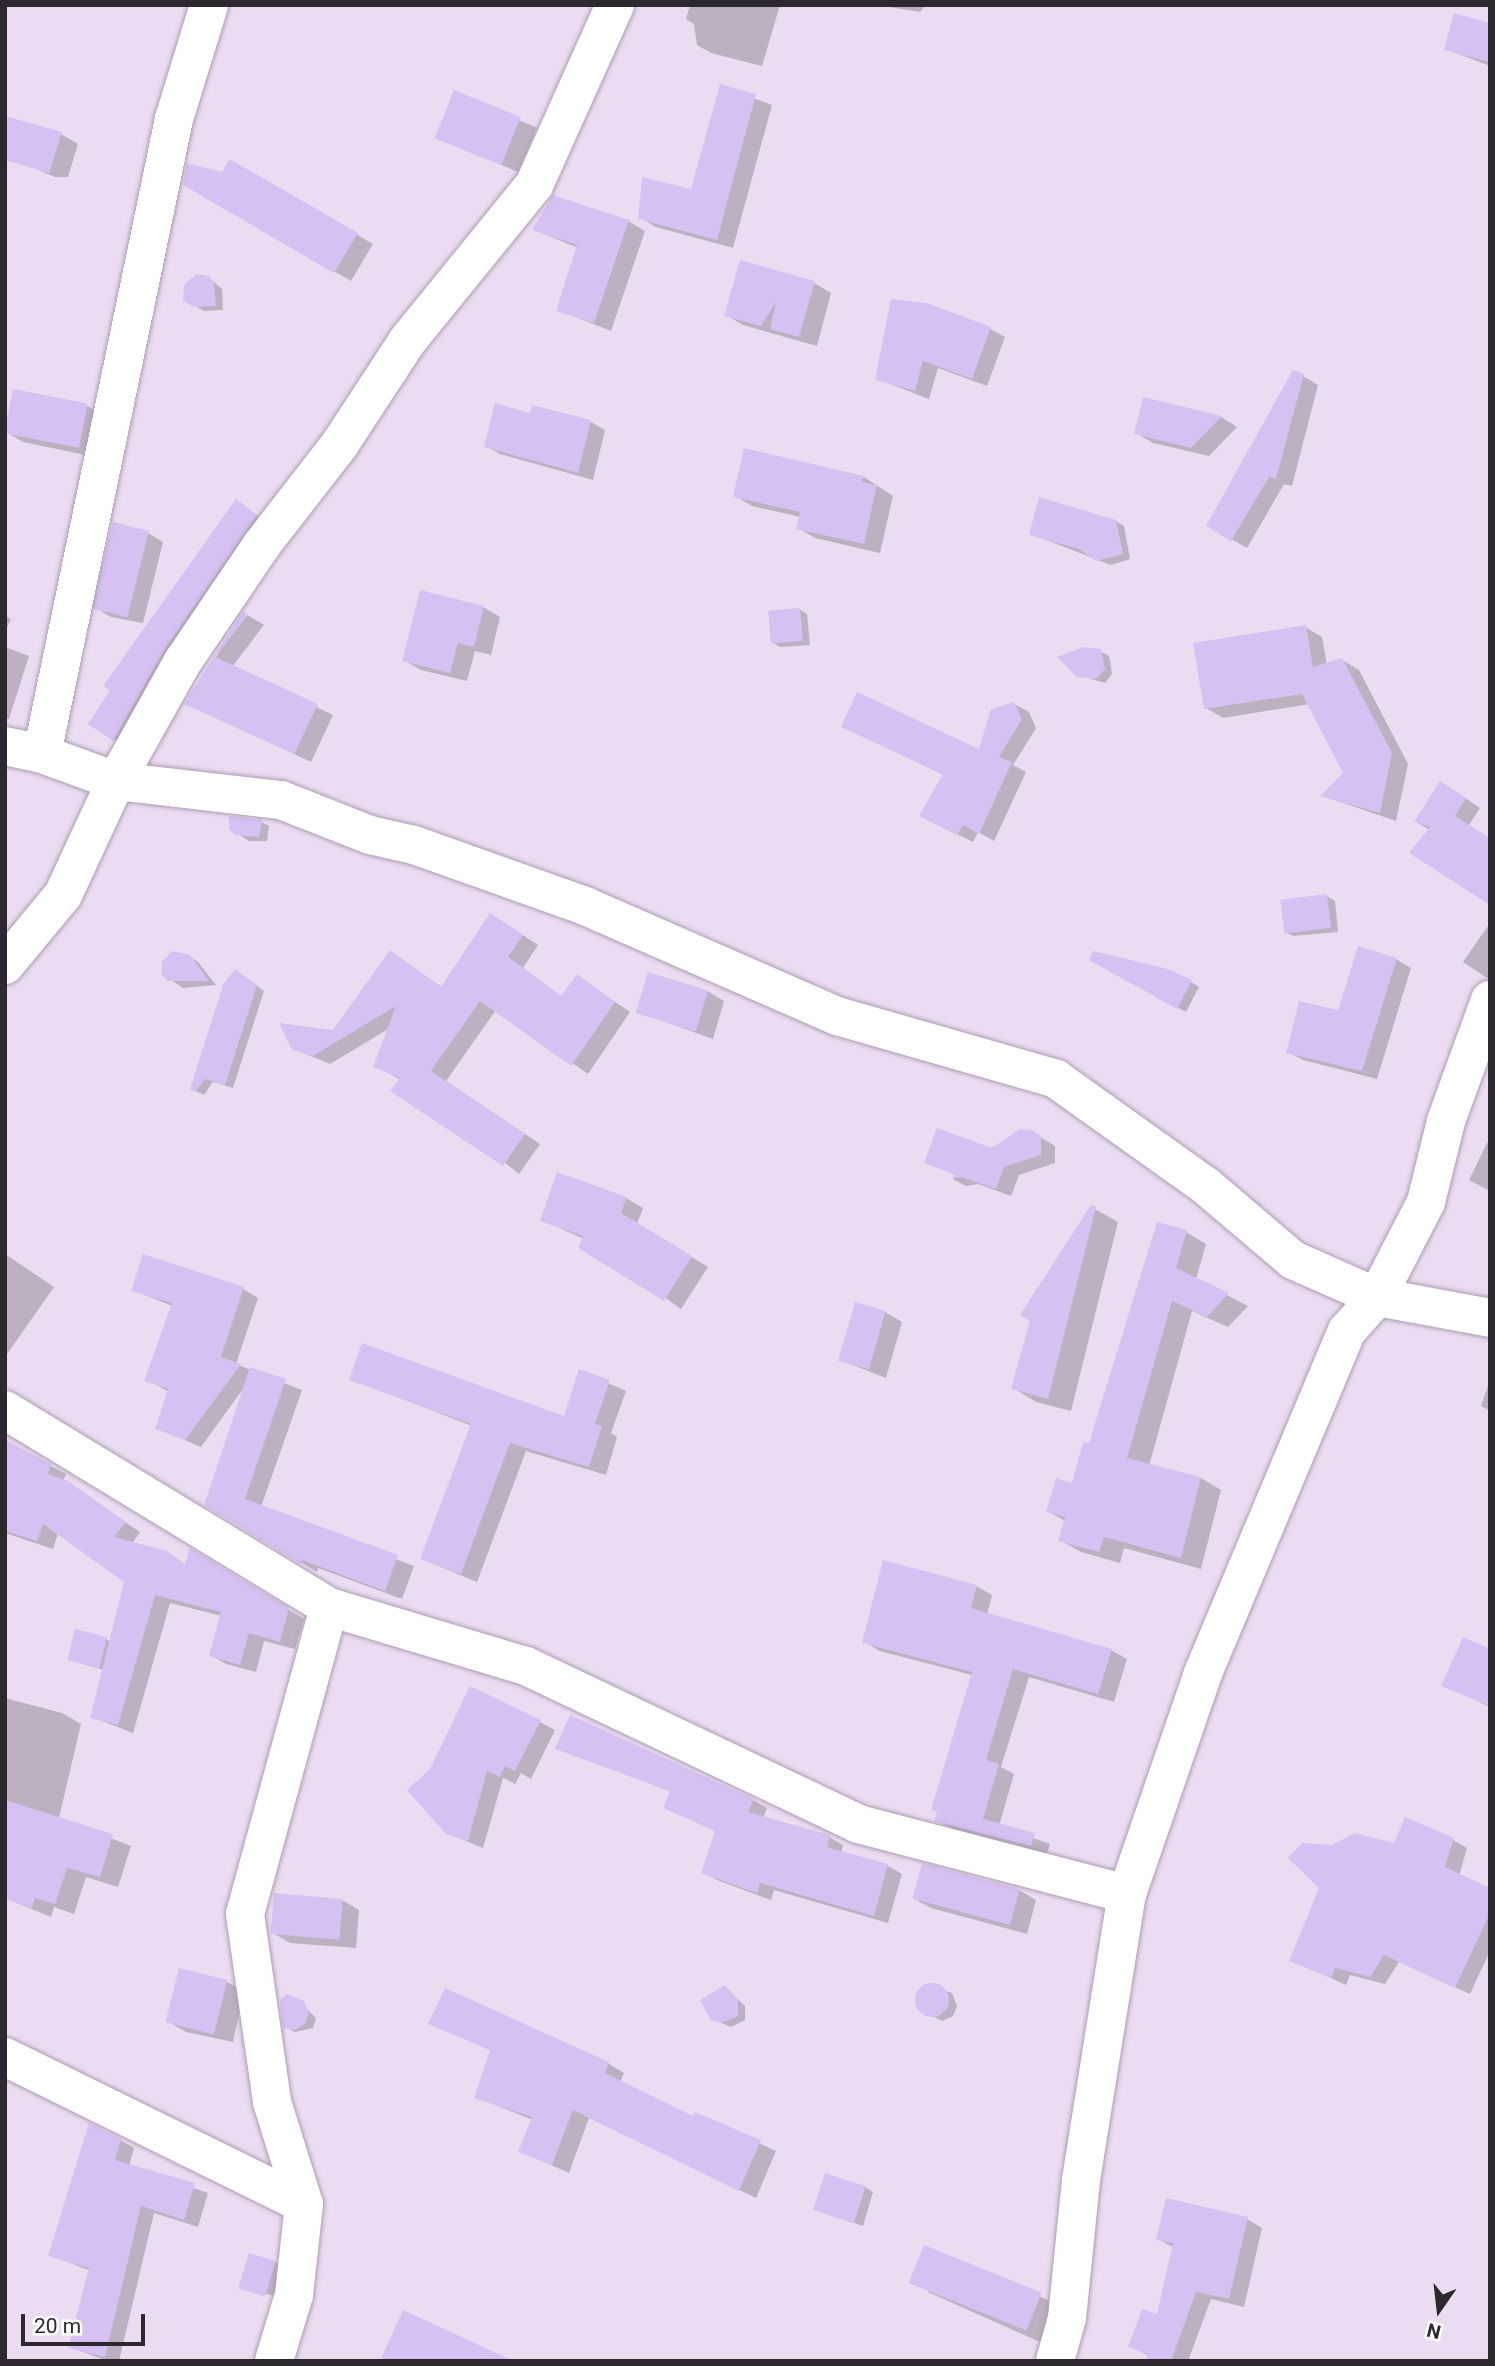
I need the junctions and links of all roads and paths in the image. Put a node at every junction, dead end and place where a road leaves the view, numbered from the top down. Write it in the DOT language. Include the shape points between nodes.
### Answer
graph roads {
  1 [pos="208,5"];
  2 [pos="615,5"];
  3 [pos="5,746"];
  4 [pos="42,754"];
  5 [pos="116,781"];
  6 [pos="5,965"];
  7 [pos="1490,1000"];
  8 [pos="1377,1297"];
  9 [pos="1490,1318"];
  10 [pos="5,1410"];
  11 [pos="329,1607"];
  12 [pos="1127,1894"];
  13 [pos="5,2057"];
  14 [pos="304,2204"];
  15 [pos="274,2361"];
  16 [pos="1055,2361"];
  1 -- 4 [label="street" via="174,119"];
  2 -- 5 [label="street" via="534,185 408,340 340,444 261,546 183,660"];
  3 -- 4 [label="street"];
  4 -- 5 [label="street"];
  5 -- 6 [label="street" via="63,895"];
  5 -- 8 [label="street" via="281,800 370,835 414,845 584,906 838,1016 1056,1079 1206,1186 1293,1261"];
  7 -- 8 [label="street" via="1446,1121 1426,1202"];
  8 -- 9 [label="street"];
  8 -- 12 [label="street" via="1347,1331 1244,1571 1203,1673"];
  10 -- 11 [label="street"];
  11 -- 12 [label="street" via="526,1666 858,1824"];
  11 -- 14 [label="street" via="245,1914 272,2102"];
  12 -- 16 [label="street" via="1081,2180 1067,2318"];
  13 -- 14 [label="street"];
  14 -- 15 [label="street" via="294,2295"];
}
